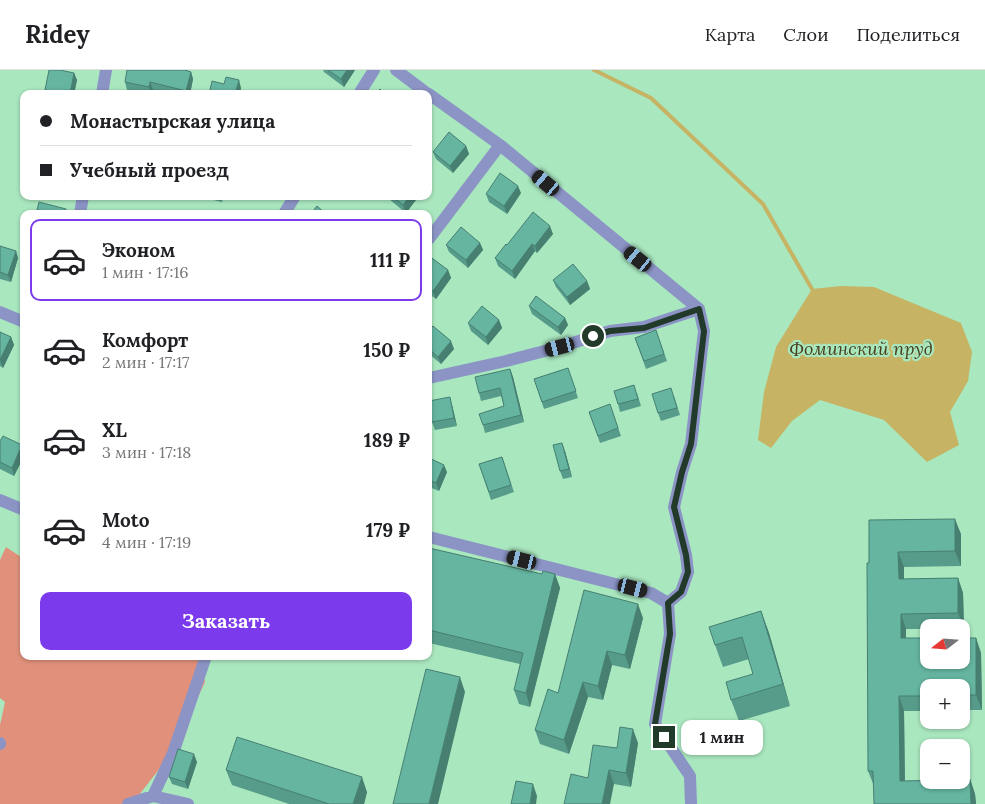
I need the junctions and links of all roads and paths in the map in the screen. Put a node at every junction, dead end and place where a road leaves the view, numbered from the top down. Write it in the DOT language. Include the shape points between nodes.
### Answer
graph roads {
  1 [pos="106,70"];
  2 [pos="374,70"];
  3 [pos="396,70"];
  4 [pos="103,90"];
  5 [pos="362,90"];
  6 [pos="423,90"];
  7 [pos="432,97"];
  8 [pos="500,145"];
  9 [pos="432,235"];
  10 [pos="699,309"];
  11 [pos="0,312"];
  12 [pos="20,320"];
  13 [pos="432,377"];
  14 [pos="0,500"];
  15 [pos="20,508"];
  16 [pos="432,538"];
  17 [pos="668,603"];
  18 [pos="205,660"];
  19 [pos="154,796"];
  20 [pos="128,804"];
  21 [pos="188,804"];
  22 [pos="691,804"];
  1 -- 4 [label="street"];
  2 -- 5 [label="street"];
  3 -- 6 [label="street"];
  7 -- 8 [label="street"];
  8 -- 9 [label="street"];
  8 -- 10 [label="street"];
  10 -- 13 [label="street" via="644,328 610,331 560,347"];
  10 -- 17 [label="street" via="704,331 691,444 674,507 688,572 681,592"];
  11 -- 12 [label="street"];
  14 -- 15 [label="street"];
  16 -- 17 [label="street" via="651,593"];
  17 -- 22 [label="street" via="670,634 655,724 690,776"];
  18 -- 19 [label="street" via="173,753"];
  19 -- 20 [label="street"];
  19 -- 21 [label="street"];
}
